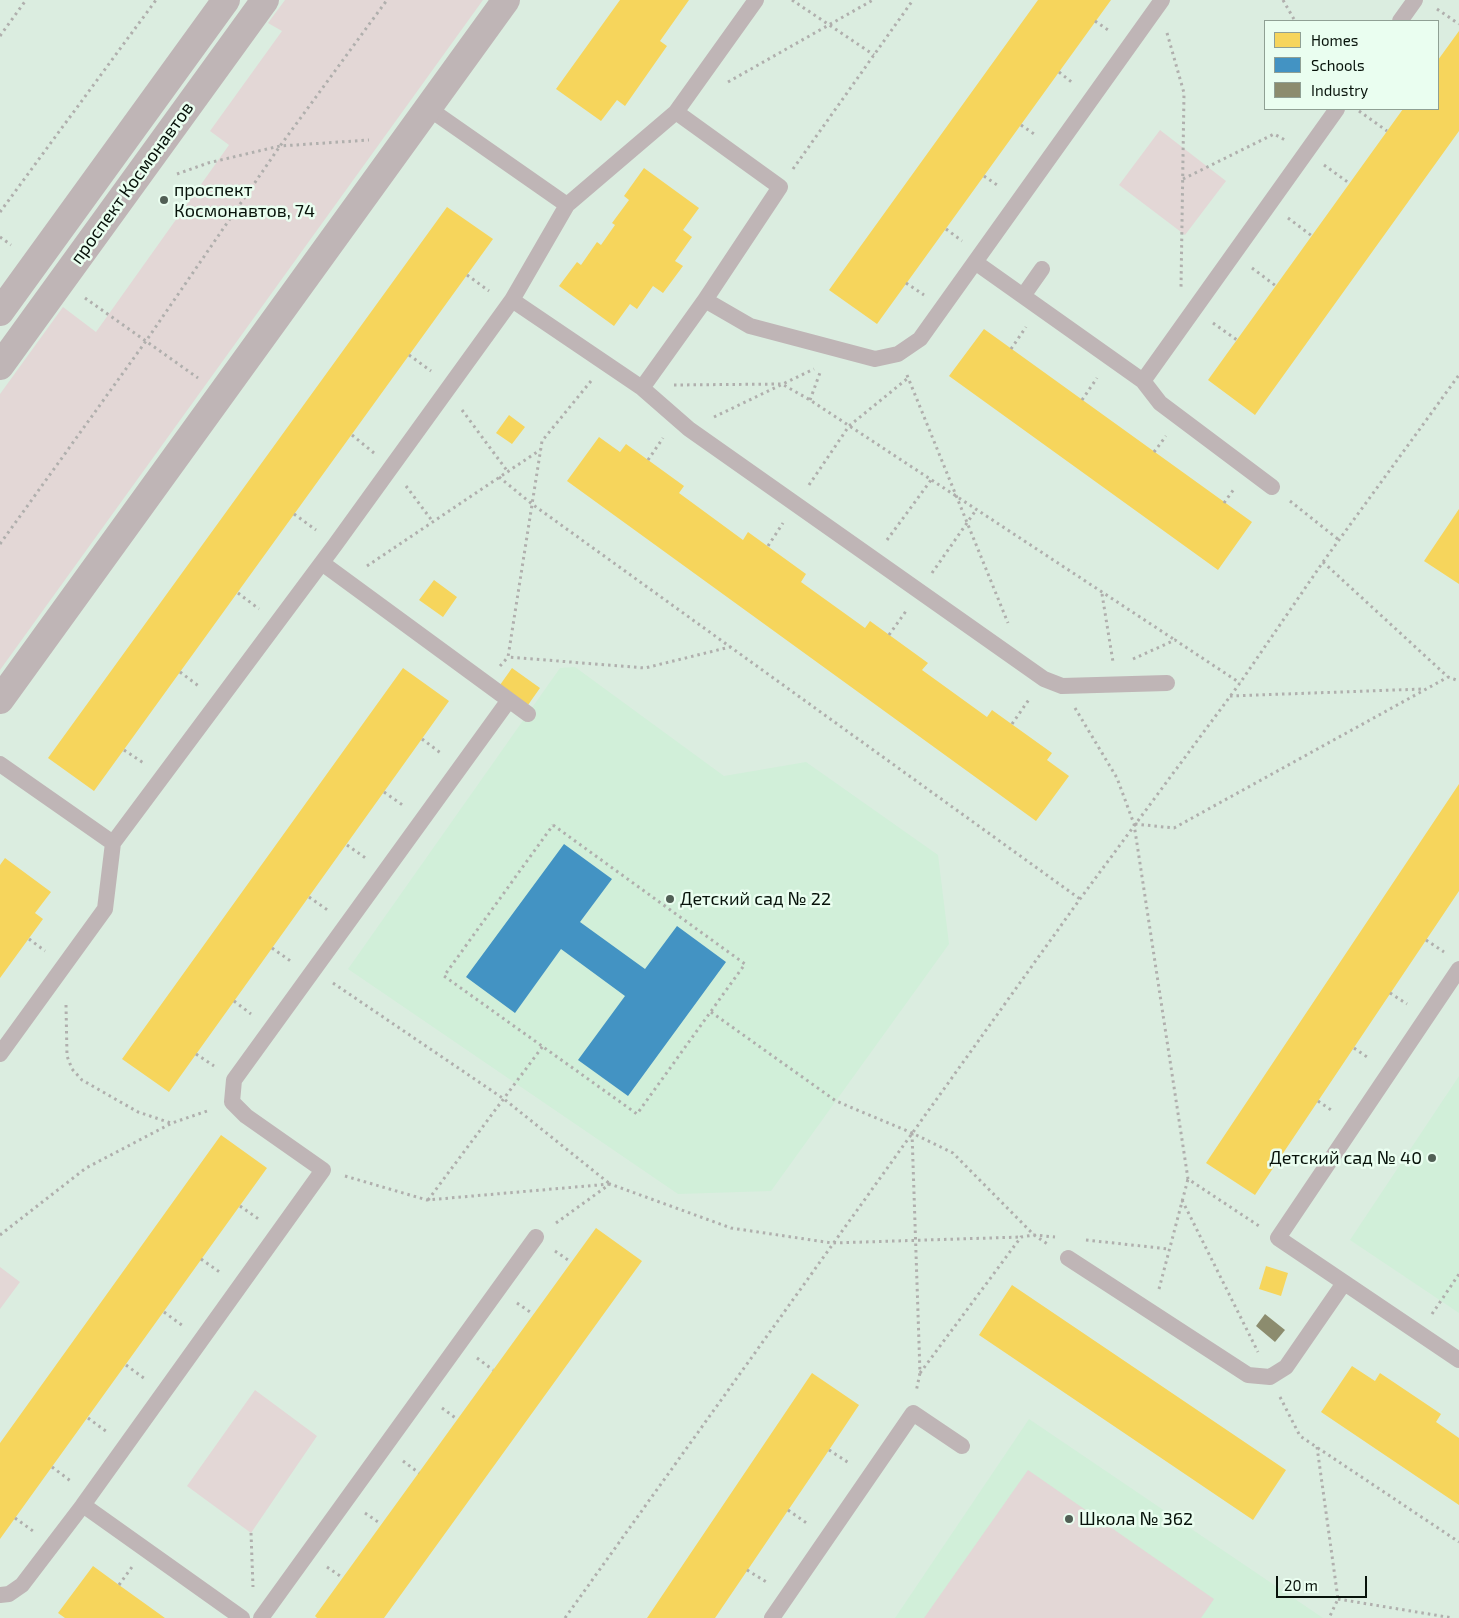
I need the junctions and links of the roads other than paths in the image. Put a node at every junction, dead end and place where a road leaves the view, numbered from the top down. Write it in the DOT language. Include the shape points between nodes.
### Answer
graph roads {
  1 [pos="226,0"];
  2 [pos="265,0"];
  3 [pos="506,0"];
  4 [pos="756,0"];
  5 [pos="1162,0"];
  6 [pos="1415,0"];
  7 [pos="1401,20"];
  8 [pos="428,108"];
  9 [pos="1337,110"];
  10 [pos="676,112"];
  11 [pos="567,206"];
  12 [pos="975,262"];
  13 [pos="1042,269"];
  14 [pos="1023,296"];
  15 [pos="512,300"];
  16 [pos="705,300"];
  17 [pos="0,312"];
  18 [pos="0,366"];
  19 [pos="1143,381"];
  20 [pos="642,388"];
  21 [pos="1272,487"];
  22 [pos="322,563"];
  23 [pos="1167,683"];
  24 [pos="0,700"];
  25 [pos="509,700"];
  26 [pos="528,714"];
  27 [pos="0,764"];
  28 [pos="113,843"];
  29 [pos="1459,969"];
  30 [pos="0,1054"];
  31 [pos="536,1237"];
  32 [pos="1068,1258"];
  33 [pos="1344,1283"];
  34 [pos="1459,1360"];
  35 [pos="962,1446"];
  36 [pos="83,1505"];
  37 [pos="0,1595"];
  38 [pos="242,1618"];
  39 [pos="261,1618"];
  40 [pos="772,1618"];
  1 -- 17 [label="street, проспект Космонавтов"];
  2 -- 18 [label="street, проспект Космонавтов"];
  3 -- 8 [label="street"];
  4 -- 10 [label="lane"];
  5 -- 12 [label="lane"];
  6 -- 7 [label="lane"];
  8 -- 11 [label="lane"];
  8 -- 24 [label="street"];
  9 -- 19 [label="lane"];
  10 -- 11 [label="lane"];
  10 -- 16 [label="lane" via="780,187"];
  11 -- 15 [label="lane"];
  12 -- 14 [label="lane"];
  12 -- 16 [label="lane" via="920,338 898,354 875,359 750,326"];
  13 -- 14 [label="lane"];
  14 -- 19 [label="lane"];
  15 -- 20 [label="lane"];
  15 -- 22 [label="lane"];
  16 -- 20 [label="lane"];
  19 -- 21 [label="lane" via="1160,403"];
  20 -- 23 [label="lane" via="689,429 1044,679 1062,686"];
  22 -- 25 [label="lane"];
  22 -- 28 [label="lane"];
  25 -- 26 [label="lane"];
  25 -- 36 [label="lane" via="234,1080 232,1102 246,1116 323,1170"];
  27 -- 28 [label="lane"];
  28 -- 30 [label="lane" via="105,909"];
  29 -- 33 [label="lane" via="1278,1238"];
  31 -- 39 [label="lane"];
  32 -- 33 [label="lane" via="1248,1375 1270,1377 1286,1367"];
  33 -- 34 [label="lane"];
  35 -- 40 [label="lane" via="912,1412"];
  36 -- 37 [label="lane" via="22,1585 9,1594"];
  36 -- 38 [label="lane"];
}
